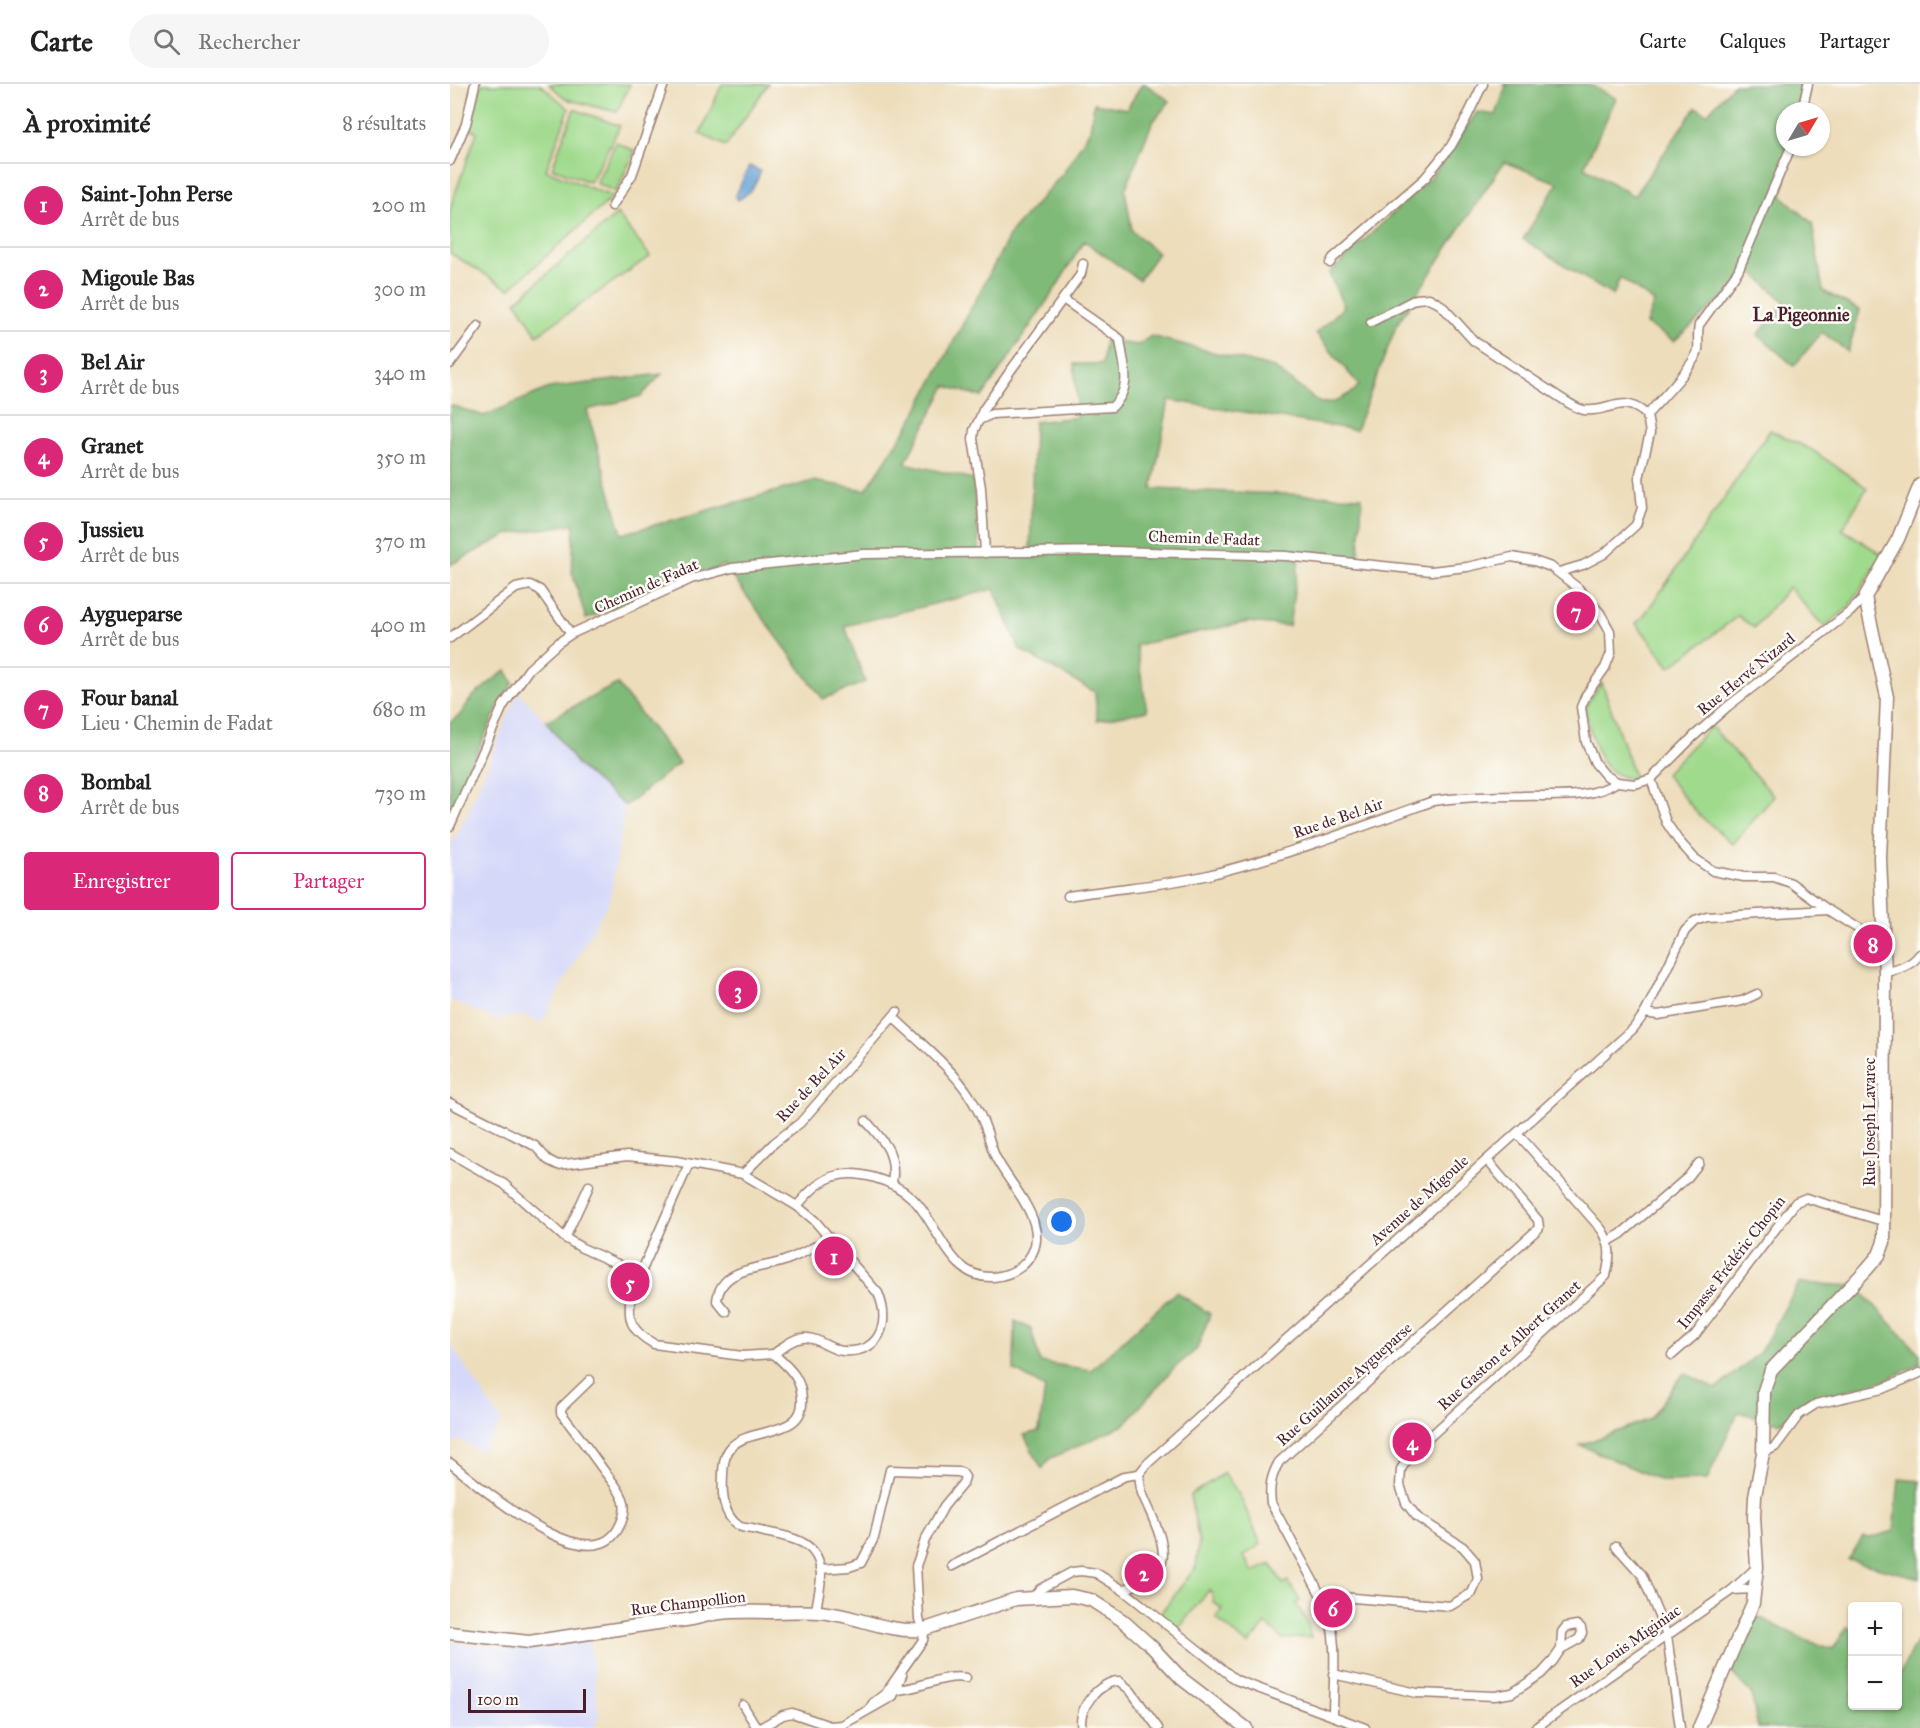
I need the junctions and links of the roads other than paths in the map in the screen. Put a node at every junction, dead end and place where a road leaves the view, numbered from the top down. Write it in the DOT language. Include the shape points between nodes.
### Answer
graph roads {
  1 [pos="475,84"];
  2 [pos="664,84"];
  3 [pos="1483,84"];
  4 [pos="1808,84"];
  5 [pos="1804,102"];
  6 [pos="1787,156"];
  7 [pos="450,161"];
  8 [pos="612,206"];
  9 [pos="1083,264"];
  10 [pos="1330,264"];
  11 [pos="1063,299"];
  12 [pos="1371,322"];
  13 [pos="478,326"];
  14 [pos="450,364"];
  15 [pos="1647,415"];
  16 [pos="979,420"];
  17 [pos="1920,485"];
  18 [pos="985,554"];
  19 [pos="1559,572"];
  20 [pos="1865,597"];
  21 [pos="571,634"];
  22 [pos="450,638"];
  23 [pos="1651,779"];
  24 [pos="1617,782"];
  25 [pos="450,826"];
  26 [pos="1800,889"];
  27 [pos="1068,896"];
  28 [pos="1804,910"];
  29 [pos="1828,910"];
  30 [pos="1884,942"];
  31 [pos="1920,954"];
  32 [pos="1885,973"];
  33 [pos="1757,994"];
  34 [pos="1644,1013"];
  35 [pos="450,1103"];
  36 [pos="866,1121"];
  37 [pos="1517,1133"];
  38 [pos="450,1153"];
  39 [pos="1487,1160"];
  40 [pos="1699,1163"];
  41 [pos="689,1164"];
  42 [pos="743,1174"];
  43 [pos="892,1184"];
  44 [pos="590,1186"];
  45 [pos="797,1206"];
  46 [pos="1886,1222"];
  47 [pos="565,1238"];
  48 [pos="830,1238"];
  49 [pos="1609,1240"];
  50 [pos="640,1274"];
  51 [pos="726,1312"];
  52 [pos="774,1354"];
  53 [pos="1672,1355"];
  54 [pos="1920,1373"];
  55 [pos="590,1380"];
  56 [pos="1763,1453"];
  57 [pos="450,1463"];
  58 [pos="1139,1474"];
  59 [pos="1616,1546"];
  60 [pos="952,1566"];
  61 [pos="1757,1567"];
  62 [pos="820,1569"];
  63 [pos="1755,1589"];
  64 [pos="1123,1590"];
  65 [pos="1732,1590"];
  66 [pos="1033,1597"];
  67 [pos="1324,1602"];
  68 [pos="816,1612"];
  69 [pos="922,1629"];
  70 [pos="450,1633"];
  71 [pos="1666,1636"];
  72 [pos="1561,1649"];
  73 [pos="1333,1674"];
  74 [pos="966,1678"];
  75 [pos="892,1690"];
  76 [pos="743,1705"];
  77 [pos="1333,1716"];
  78 [pos="758,1728"];
  79 [pos="1083,1728"];
  80 [pos="1158,1728"];
  81 [pos="1246,1728"];
  82 [pos="1365,1728"];
  83 [pos="1535,1728"];
  84 [pos="1680,1728"];
  85 [pos="1699,1728"];
  1 -- 7 [label="street" via="466,124"];
  2 -- 8 [label="street" via="632,174"];
  3 -- 10 [label="street" via="1451,146 1425,178"];
  4 -- 5 [label="street"];
  6 -- 15 [label="street" via="1738,271 1699,326 1698,349 1692,362"];
  9 -- 11 [label="street" via="1081,274"];
  11 -- 16 [label="street"];
  11 -- 16 [label="street" via="1120,339 1126,386 1121,398 1112,407 992,414"];
  12 -- 15 [label="street" via="1416,299 1429,298 1441,305 1474,340 1566,402 1583,410 1624,403 1637,406"];
  13 -- 14 [label="street"];
  15 -- 19 [label="street" via="1650,433 1639,478 1642,508 1636,525 1604,554"];
  16 -- 18 [label="street" via="973,439"];
  17 -- 20 [label="street" via="1898,539"];
  18 -- 19 [label="street, Chemin de Fadat" via="1113,550 1274,556 1431,571 1512,557"];
  18 -- 21 [label="street, Chemin de Fadat" via="864,554 732,568 691,579"];
  19 -- 24 [label="street, Chemin de Fadat" via="1589,599 1610,631 1611,653 1581,707 1586,742 1595,763"];
  20 -- 23 [label="street, Rue Hervé Nizard" via="1727,707"];
  20 -- 30 [label="street, Rue Joseph Lavarec" via="1887,697 1880,849"];
  21 -- 22 [label="street" via="540,590 530,585 516,588"];
  21 -- 25 [label="street, Chemin de Fadat" via="529,669 503,706"];
  23 -- 24 [label="street" via="1635,784"];
  23 -- 26 [label="street" via="1666,822 1694,858 1713,871 1774,878"];
  24 -- 27 [label="street, Rue de Bel Air" via="1582,795 1433,801 1267,859 1208,875"];
  26 -- 28 [label="street"];
  26 -- 29 [label="street"];
  28 -- 29 [label="street, Avenue de Migoule"];
  28 -- 34 [label="street, Avenue de Migoule" via="1695,921 1685,932"];
  29 -- 30 [label="street"];
  30 -- 32 [label="street, Rue Joseph Lavarec"];
  31 -- 32 [label="street" via="1906,967"];
  32 -- 46 [label="street, Rue Joseph Lavarec"];
  33 -- 34 [label="street" via="1742,1001 1658,1015"];
  34 -- 37 [label="street, Avenue de Migoule" via="1633,1029"];
  35 -- 41 [label="street" via="535,1146 558,1165 627,1156"];
  36 -- 43 [label="street" via="889,1148 894,1162"];
  37 -- 39 [label="street, Avenue de Migoule"];
  37 -- 49 [label="street"];
  38 -- 47 [label="street" via="504,1184"];
  39 -- 58 [label="street, Avenue de Migoule"];
  39 -- 67 [label="street, Rue Guillaume Aygueparse" via="1538,1220 1539,1228 1279,1462 1273,1474 1271,1503"];
  40 -- 49 [label="street" via="1688,1177"];
  41 -- 42 [label="street"];
  41 -- 50 [label="street"];
  42 -- 43 [label="street, Rue de Bel Air" via="800,1123 895,1015 969,1094 996,1159 1029,1208 1035,1230 1029,1260 1005,1276 988,1277 968,1270 948,1253 912,1198"];
  42 -- 45 [label="street"];
  43 -- 45 [label="street" via="850,1174 833,1176 817,1184"];
  44 -- 47 [label="street"];
  45 -- 48 [label="street"];
  46 -- 53 [label="street, Impasse Frédéric Chopin" via="1806,1198 1796,1202 1695,1335"];
  46 -- 56 [label="street, Rue Joseph Lavarec" via="1879,1255 1771,1370 1764,1391"];
  47 -- 50 [label="street"];
  48 -- 51 [label="street" via="782,1262 747,1268 731,1277 718,1292 717,1301"];
  48 -- 52 [label="street" via="878,1293 884,1308 880,1334 870,1345 856,1351 840,1351 804,1338 789,1342"];
  49 -- 67 [label="street, Rue Gaston et Albert Granet" via="1610,1257 1602,1281 1411,1454 1401,1469 1400,1485 1417,1518 1464,1547 1475,1561 1478,1579 1473,1593 1450,1606 1341,1597"];
  50 -- 52 [label="street" via="628,1313 641,1337 654,1344 742,1356"];
  52 -- 62 [label="street" via="801,1386 803,1408 782,1428 744,1438 731,1447 723,1464 724,1501 738,1526 800,1540 811,1549"];
  54 -- 56 [label="street" via="1882,1389 1816,1404 1799,1415 1775,1447"];
  55 -- 57 [label="street" via="561,1408 561,1413 624,1500 624,1519 615,1534 601,1544 584,1546 533,1525"];
  56 -- 61 [label="street, Rue Joseph Lavarec" via="1755,1496"];
  58 -- 60 [label="street" via="1125,1476"];
  58 -- 64 [label="street" via="1163,1560 1150,1577"];
  59 -- 71 [label="street" via="1641,1575"];
  61 -- 63 [label="street, Rue Joseph Lavarec"];
  61 -- 65 [label="street, Rue Louis Miginiac"];
  62 -- 68 [label="street"];
  62 -- 69 [label="street" via="861,1563 874,1538 890,1470 962,1473 963,1483 925,1540 916,1566"];
  63 -- 65 [label="street"];
  63 -- 85 [label="street, Rue Joseph Lavarec" via="1753,1603"];
  64 -- 66 [label="street" via="1096,1573 1076,1571 1040,1588"];
  64 -- 77 [label="street" via="1236,1680"];
  65 -- 71 [label="street, Rue Louis Miginiac"];
  66 -- 69 [label="street, Rue Champollion"];
  66 -- 81 [label="street, Rue Champollion" via="1082,1597 1107,1609 1182,1679"];
  67 -- 73 [label="street, Rue Guillaume Aygueparse" via="1333,1628"];
  68 -- 69 [label="street, Rue Champollion" via="835,1613 886,1628"];
  68 -- 70 [label="street, Rue Champollion" via="723,1612 683,1622 529,1642"];
  69 -- 75 [label="street" via="923,1640"];
  71 -- 83 [label="street, Rue Louis Miginiac"];
  71 -- 84 [label="street"];
  72 -- 73 [label="street" via="1541,1674 1524,1687 1495,1696 1417,1693"];
  73 -- 77 [label="street, Rue Guillaume Aygueparse"];
  74 -- 75 [label="street" via="953,1676 907,1690"];
  75 -- 78 [label="street" via="887,1700 837,1726 792,1713"];
  76 -- 78 [label="street"];
  77 -- 82 [label="street"];
  79 -- 80 [label="street" via="1081,1714 1091,1698 1107,1683 1119,1681"];
}
